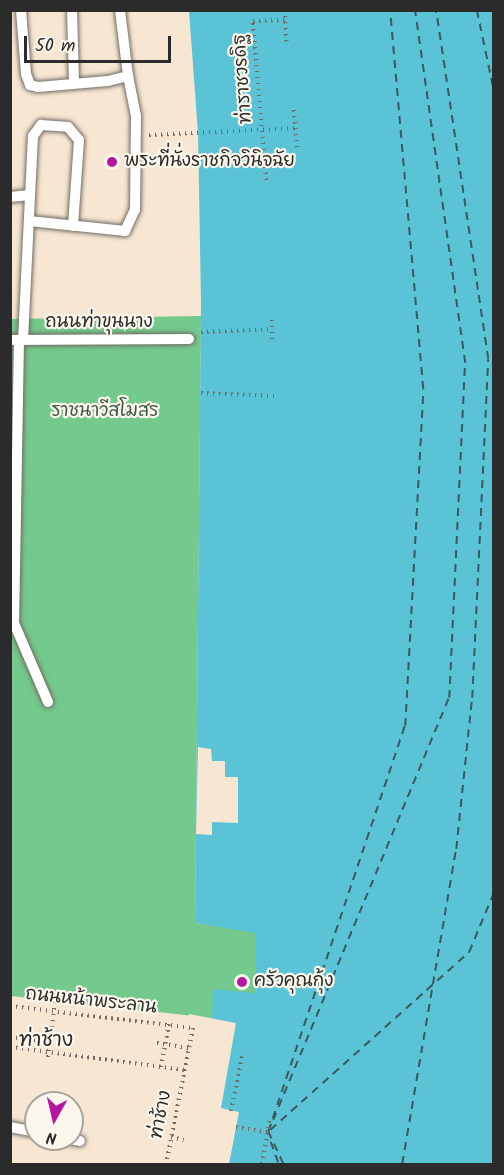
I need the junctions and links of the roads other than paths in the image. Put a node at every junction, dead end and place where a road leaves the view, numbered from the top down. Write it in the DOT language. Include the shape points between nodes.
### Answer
graph roads {
  1 [pos="21,10"];
  2 [pos="72,10"];
  3 [pos="120,10"];
  4 [pos="128,76"];
  5 [pos="74,83"];
  6 [pos="30,195"];
  7 [pos="10,197"];
  8 [pos="29,221"];
  9 [pos="73,226"];
  10 [pos="189,339"];
  11 [pos="18,340"];
  12 [pos="48,702"];
  1 -- 5 [label="lane" via="30,85"];
  2 -- 5 [label="lane"];
  3 -- 4 [label="lane"];
  4 -- 5 [label="lane"];
  4 -- 9 [label="lane" via="136,135 135,210 125,231"];
  6 -- 7 [label="lane"];
  6 -- 8 [label="lane"];
  6 -- 9 [label="lane" via="33,136 41,125 68,127 79,140"];
  8 -- 9 [label="lane"];
  8 -- 11 [label="lane"];
  10 -- 11 [label="lane, ถนนท่าขุนนาง"];
  11 -- 12 [label="lane" via="14,623"];
}
